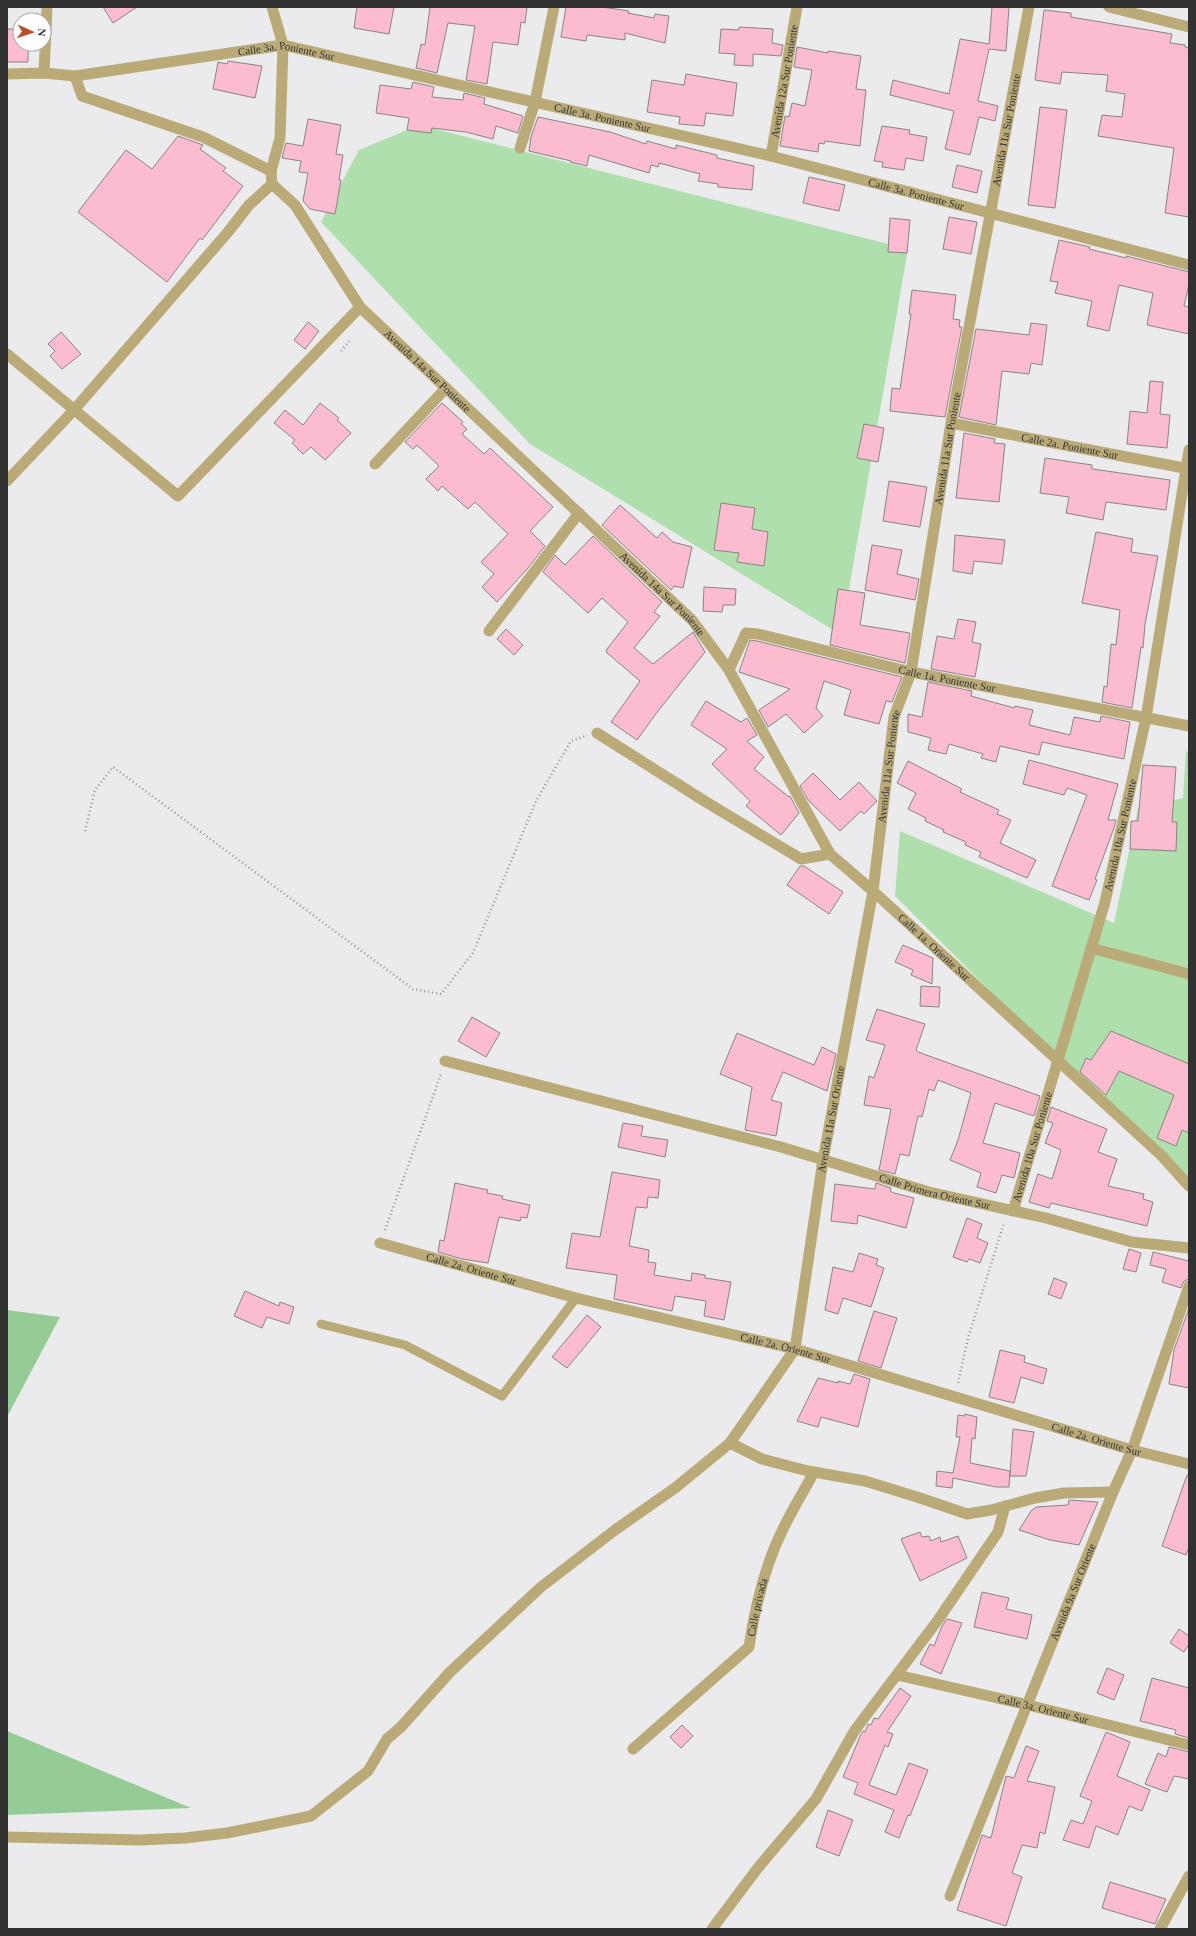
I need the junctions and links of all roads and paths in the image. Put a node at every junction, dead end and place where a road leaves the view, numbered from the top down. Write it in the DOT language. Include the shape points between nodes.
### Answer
graph roads {
  1 [pos="47,7"];
  2 [pos="272,7"];
  3 [pos="554,7"];
  4 [pos="797,7"];
  5 [pos="1029,7"];
  6 [pos="1109,7"];
  7 [pos="1189,26"];
  8 [pos="283,45"];
  9 [pos="44,73"];
  10 [pos="7,74"];
  11 [pos="75,76"];
  12 [pos="535,102"];
  13 [pos="520,148"];
  14 [pos="771,156"];
  15 [pos="271,172"];
  16 [pos="272,184"];
  17 [pos="990,212"];
  18 [pos="1189,265"];
  19 [pos="360,307"];
  20 [pos="7,354"];
  21 [pos="446,388"];
  22 [pos="74,410"];
  23 [pos="951,423"];
  24 [pos="1189,450"];
  25 [pos="375,464"];
  26 [pos="1187,469"];
  27 [pos="7,481"];
  28 [pos="579,513"];
  29 [pos="489,631"];
  30 [pos="728,670"];
  31 [pos="911,672"];
  32 [pos="1146,718"];
  33 [pos="1189,726"];
  34 [pos="596,733"];
  35 [pos="85,831"];
  36 [pos="830,854"];
  37 [pos="873,890"];
  38 [pos="1091,948"];
  39 [pos="1189,974"];
  40 [pos="446,1061"];
  41 [pos="1058,1062"];
  42 [pos="823,1160"];
  43 [pos="1189,1186"];
  44 [pos="1011,1210"];
  45 [pos="380,1243"];
  46 [pos="1189,1248"];
  47 [pos="1189,1286"];
  48 [pos="576,1298"];
  49 [pos="321,1324"];
  50 [pos="795,1349"];
  51 [pos="955,1397"];
  52 [pos="730,1443"];
  53 [pos="1132,1450"];
  54 [pos="1189,1464"];
  55 [pos="814,1472"];
  56 [pos="1113,1492"];
  57 [pos="1005,1506"];
  58 [pos="897,1675"];
  59 [pos="1028,1705"];
  60 [pos="1189,1746"];
  61 [pos="633,1749"];
  62 [pos="7,1837"];
  63 [pos="1189,1876"];
  64 [pos="950,1896"];
  65 [pos="712,1929"];
  66 [pos="1160,1929"];
  1 -- 9 [label="street"];
  2 -- 8 [label="street"];
  3 -- 12 [label="street"];
  4 -- 14 [label="street, Avenida 12a Sur Poniente"];
  5 -- 17 [label="street, Avenida 11a Sur Poniente"];
  6 -- 7 [label="street"];
  8 -- 11 [label="street, Calle 3a. Poniente Sur"];
  8 -- 12 [label="street, Calle 3a. Poniente Sur"];
  8 -- 15 [label="street" via="280,138"];
  9 -- 10 [label="street, Calle 3a. Poniente Sur"];
  9 -- 11 [label="street, Calle 3a. Poniente Sur"];
  11 -- 15 [label="street" via="82,96 203,138"];
  12 -- 13 [label="street"];
  12 -- 14 [label="street, Calle 3a. Poniente Sur"];
  14 -- 17 [label="street, Calle 3a. Poniente Sur"];
  15 -- 16 [label="street"];
  16 -- 19 [label="street, Avenida 14a Sur Poniente" via="295,205"];
  16 -- 22 [label="street" via="249,205"];
  17 -- 18 [label="street, Calle 3a. Poniente Sur"];
  17 -- 23 [label="street, Avenida 11a Sur Poniente"];
  19 -- 21 [label="street, Avenida 14a Sur Poniente"];
  19 -- 22 [label="street" via="178,496"];
  20 -- 22 [label="street"];
  21 -- 25 [label="street"];
  21 -- 28 [label="street, Avenida 14a Sur Poniente"];
  22 -- 27 [label="street"];
  23 -- 26 [label="street, Calle 2a. Poniente Sur"];
  23 -- 31 [label="street, Avenida 11a Sur Poniente"];
  24 -- 26 [label="street, Avenida 10a Sur Poniente"];
  26 -- 32 [label="street, Avenida 10a Sur Poniente"];
  28 -- 29 [label="street"];
  28 -- 30 [label="street, Avenida 14a Sur Poniente" via="692,620"];
  30 -- 31 [label="street, Calle 1a. Poniente Sur" via="746,633"];
  30 -- 36 [label="street, Calle 1a. Oriente Sur"];
  31 -- 32 [label="street, Calle 1a. Poniente Sur"];
  31 -- 37 [label="street, Avenida 11a Sur Poniente" via="894,716"];
  32 -- 33 [label="street, Calle 1a. Poniente Sur"];
  32 -- 38 [label="street, Avenida 10a Sur Poniente"];
  34 -- 35 [label="path" via="571,741 536,802 473,953 441,994 412,989 114,767 95,790"];
  34 -- 36 [label="street" via="801,859"];
  36 -- 37 [label="street, Calle 1a. Oriente Sur"];
  37 -- 41 [label="street, Calle 1a. Oriente Sur"];
  37 -- 42 [label="street, Avenida 11a Sur Oriente"];
  38 -- 39 [label="street"];
  38 -- 41 [label="street, Avenida 10a Sur Poniente"];
  40 -- 42 [label="street, Calle Primera Oriente Sur"];
  40 -- 45 [label="path"];
  41 -- 43 [label="street, Calle 1a. Oriente Sur" via="1162,1156"];
  41 -- 44 [label="street, Avenida 10a Sur Poniente"];
  42 -- 44 [label="street, Calle Primera Oriente Sur" via="929,1192"];
  42 -- 50 [label="street, Avenida 11a Sur Oriente"];
  44 -- 46 [label="street, Calle Primera Oriente Sur" via="1132,1242"];
  44 -- 51 [label="path" via="968,1338"];
  45 -- 48 [label="street, Calle 2a. Oriente Sur"];
  47 -- 53 [label="street, Avenida 9a Sur Oriente"];
  48 -- 49 [label="lane" via="502,1396 405,1345"];
  48 -- 50 [label="street, Calle 2a. Oriente Sur"];
  50 -- 51 [label="street, Calle 2a. Oriente Sur"];
  50 -- 52 [label="street"];
  51 -- 53 [label="street, Calle 2a. Oriente Sur"];
  52 -- 55 [label="street" via="762,1459"];
  52 -- 62 [label="street" via="675,1488 541,1587 450,1672 402,1727 387,1739 368,1771 311,1816 227,1833 185,1838 140,1840"];
  53 -- 54 [label="street, Calle 2a. Oriente Sur"];
  53 -- 56 [label="street, Avenida 9a Sur Oriente"];
  55 -- 57 [label="street" via="864,1482 967,1514"];
  55 -- 61 [label="street, Calle privada" via="782,1530 766,1573 753,1618 749,1647"];
  56 -- 57 [label="street" via="1064,1493"];
  56 -- 59 [label="street, Avenida 9a Sur Oriente"];
  57 -- 58 [label="street" via="998,1532"];
  58 -- 59 [label="street, Calle 3a. Oriente Sur"];
  58 -- 65 [label="street" via="855,1730 816,1799 757,1869"];
  59 -- 60 [label="street, Calle 3a. Oriente Sur"];
  59 -- 64 [label="street, Avenida 9a Sur Oriente"];
  63 -- 66 [label="street"];
}
